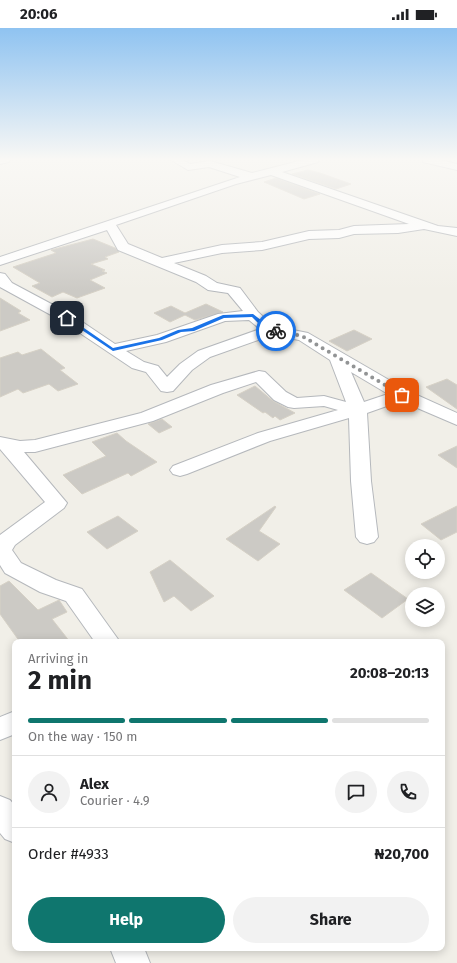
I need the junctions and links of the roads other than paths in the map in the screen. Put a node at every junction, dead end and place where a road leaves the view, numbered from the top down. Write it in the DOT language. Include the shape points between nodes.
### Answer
graph roads {
  1 [pos="171,204"];
  2 [pos="363,204"];
  3 [pos="102,226"];
  4 [pos="426,226"];
  5 [pos="457,232"];
  6 [pos="0,261"];
  7 [pos="162,262"];
  8 [pos="0,276"];
  9 [pos="253,315"];
  10 [pos="271,330"];
  11 [pos="113,350"];
  12 [pos="337,357"];
  13 [pos="402,395"];
  14 [pos="358,410"];
  15 [pos="457,420"];
  16 [pos="3,444"];
  17 [pos="180,470"];
  18 [pos="367,537"];
  19 [pos="106,639"];
  20 [pos="12,723"];
  21 [pos="0,729"];
  22 [pos="0,808"];
  23 [pos="12,825"];
  24 [pos="128,951"];
  25 [pos="133,963"];
  1 -- 3 [label="street"];
  2 -- 4 [label="street"];
  3 -- 6 [label="street"];
  3 -- 7 [label="street" via="111,227 123,247"];
  4 -- 5 [label="street"];
  4 -- 7 [label="street" via="309,235 262,246 222,249"];
  7 -- 9 [label="street" via="213,287 232,289"];
  8 -- 11 [label="street" via="7,286 67,318"];
  9 -- 10 [label="street"];
  9 -- 11 [label="street" via="223,316 193,330 180,331 161,339"];
  10 -- 11 [label="street" via="204,354 186,367 167,387 152,369 138,365"];
  10 -- 12 [label="street" via="302,336"];
  12 -- 13 [label="street"];
  12 -- 14 [label="street"];
  13 -- 14 [label="street"];
  13 -- 15 [label="street"];
  14 -- 16 [label="street" via="324,401 294,403 280,396 259,376 217,389 147,417 35,446"];
  14 -- 17 [label="street" via="264,437"];
  14 -- 18 [label="street" via="361,481"];
  16 -- 19 [label="street" via="57,503 7,540 1,550 13,568 48,586 74,595"];
  20 -- 21 [label="street"];
  22 -- 23 [label="street"];
  24 -- 25 [label="street"];
}
